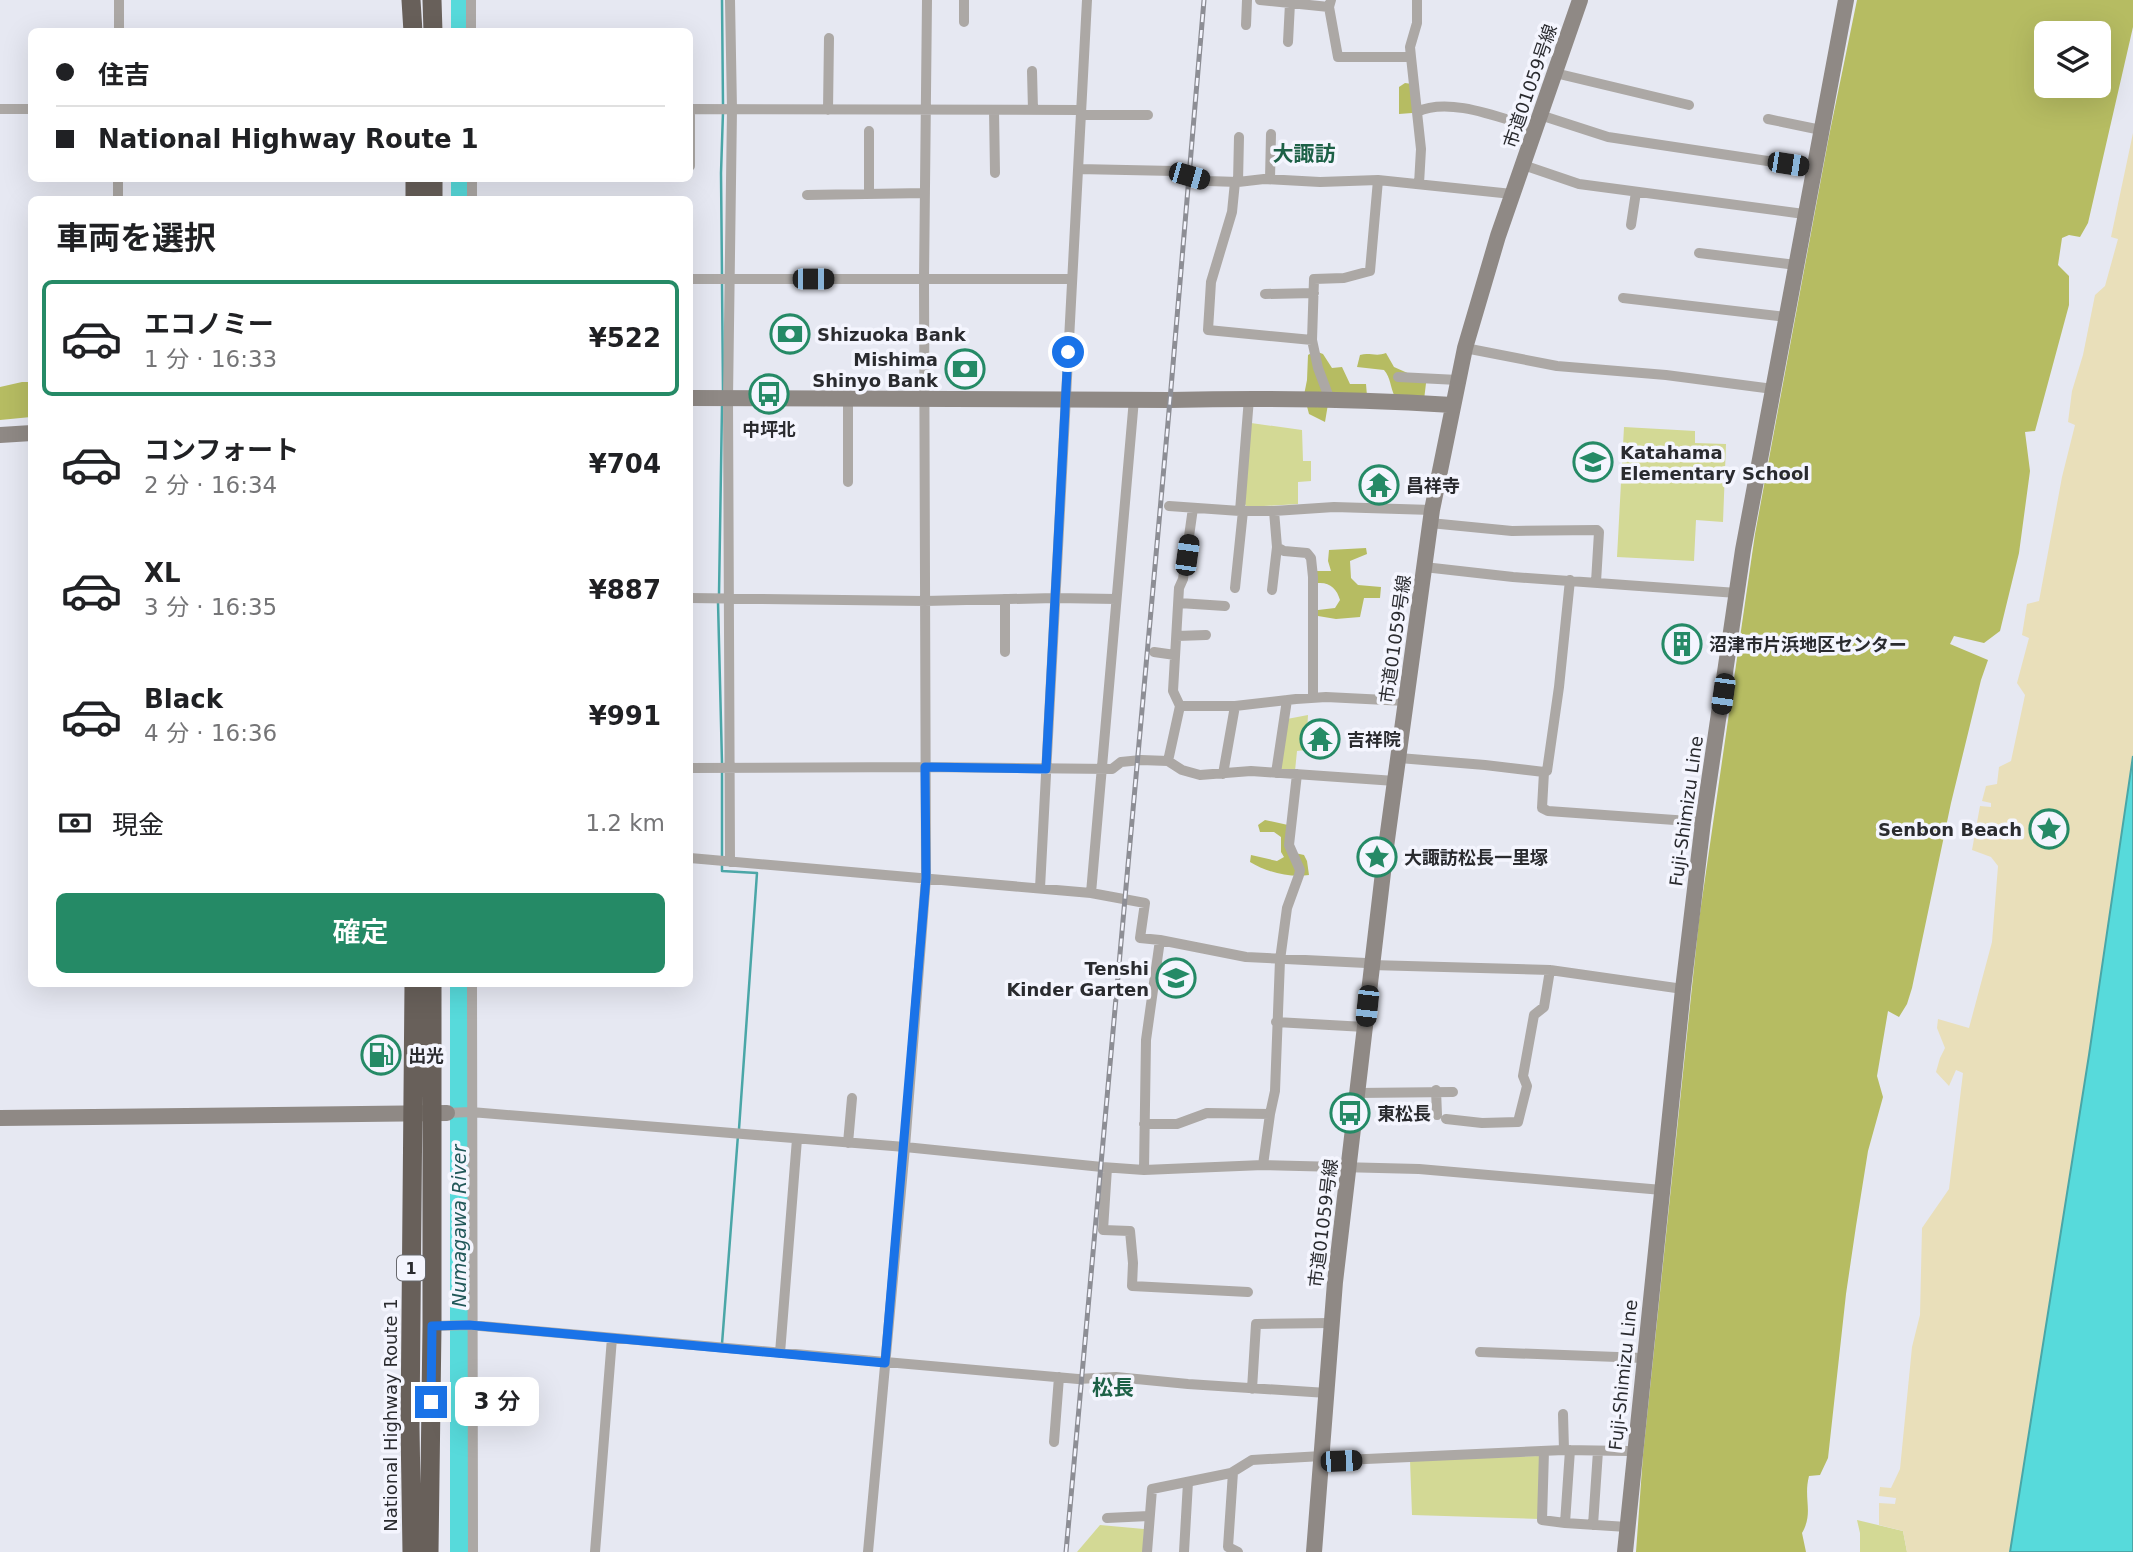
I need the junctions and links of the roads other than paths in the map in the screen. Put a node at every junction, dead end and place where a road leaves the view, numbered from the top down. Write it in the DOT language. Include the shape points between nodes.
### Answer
graph roads {
  1 [pos="119,0"];
  2 [pos="411,0"];
  3 [pos="432,0"];
  4 [pos="471,0"];
  5 [pos="730,0"];
  6 [pos="927,0"];
  7 [pos="964,0"];
  8 [pos="1087,0"];
  9 [pos="1247,0"];
  10 [pos="1260,0"];
  11 [pos="1416,0"];
  12 [pos="1580,0"];
  13 [pos="1846,0"];
  14 [pos="1290,3"];
  15 [pos="1330,4"];
  16 [pos="964,22"];
  17 [pos="1246,25"];
  18 [pos="119,28"];
  19 [pos="413,28"];
  20 [pos="433,28"];
  21 [pos="471,28"];
  22 [pos="829,38"];
  23 [pos="1288,42"];
  24 [pos="1411,57"];
  25 [pos="1032,71"];
  26 [pos="1555,73"];
  27 [pos="1689,105"];
  28 [pos="0,108"];
  29 [pos="28,109"];
  30 [pos="732,109"];
  31 [pos="828,110"];
  32 [pos="926,110"];
  33 [pos="994,110"];
  34 [pos="1033,110"];
  35 [pos="693,112"];
  36 [pos="1417,112"];
  37 [pos="1081,113"];
  38 [pos="1148,115"];
  39 [pos="1768,119"];
  40 [pos="1538,122"];
  41 [pos="1821,130"];
  42 [pos="869,131"];
  43 [pos="1271,134"];
  44 [pos="1239,137"];
  45 [pos="1523,165"];
  46 [pos="1814,168"];
  47 [pos="1078,169"];
  48 [pos="995,173"];
  49 [pos="1270,179"];
  50 [pos="1378,180"];
  51 [pos="1237,182"];
  52 [pos="1419,184"];
  53 [pos="925,192"];
  54 [pos="1636,192"];
  55 [pos="869,194"];
  56 [pos="1512,194"];
  57 [pos="807,195"];
  58 [pos="1804,214"];
  59 [pos="1632,225"];
  60 [pos="1699,253"];
  61 [pos="1796,265"];
  62 [pos="729,278"];
  63 [pos="693,279"];
  64 [pos="924,279"];
  65 [pos="1072,279"];
  66 [pos="1314,293"];
  67 [pos="1265,294"];
  68 [pos="1623,298"];
  69 [pos="1786,317"];
  70 [pos="1312,340"];
  71 [pos="1465,348"];
  72 [pos="1398,377"];
  73 [pos="1458,380"];
  74 [pos="1773,388"];
  75 [pos="693,398"];
  76 [pos="722,398"];
  77 [pos="1249,398"];
  78 [pos="848,399"];
  79 [pos="925,399"];
  80 [pos="1134,399"];
  81 [pos="1065,400"];
  82 [pos="1330,400"];
  83 [pos="1452,405"];
  84 [pos="28,433"];
  85 [pos="0,435"];
  86 [pos="848,482"];
  87 [pos="1169,506"];
  88 [pos="1193,508"];
  89 [pos="1242,511"];
  90 [pos="1274,511"];
  91 [pos="1431,516"];
  92 [pos="1277,547"];
  93 [pos="1424,567"];
  94 [pos="1570,580"];
  95 [pos="1596,582"];
  96 [pos="1235,588"];
  97 [pos="1272,590"];
  98 [pos="1737,593"];
  99 [pos="693,598"];
  100 [pos="729,598"];
  101 [pos="1055,598"];
  102 [pos="1005,599"];
  103 [pos="1116,599"];
  104 [pos="925,601"];
  105 [pos="1179,603"];
  106 [pos="1225,606"];
  107 [pos="1206,635"];
  108 [pos="1177,636"];
  109 [pos="1005,652"];
  110 [pos="1154,652"];
  111 [pos="1175,655"];
  112 [pos="1313,698"];
  113 [pos="1287,700"];
  114 [pos="1406,701"];
  115 [pos="1180,706"];
  116 [pos="1235,706"];
  117 [pos="1399,758"];
  118 [pos="1168,761"];
  119 [pos="925,767"];
  120 [pos="693,768"];
  121 [pos="731,768"];
  122 [pos="1046,769"];
  123 [pos="1103,769"];
  124 [pos="1544,772"];
  125 [pos="1276,773"];
  126 [pos="1223,774"];
  127 [pos="1297,774"];
  128 [pos="1395,780"];
  129 [pos="1703,822"];
  130 [pos="693,858"];
  131 [pos="730,862"];
  132 [pos="926,878"];
  133 [pos="1040,888"];
  134 [pos="1091,893"];
  135 [pos="1160,940"];
  136 [pos="1280,960"];
  137 [pos="1371,965"];
  138 [pos="1550,971"];
  139 [pos="414,987"];
  140 [pos="432,987"];
  141 [pos="472,987"];
  142 [pos="1683,989"];
  143 [pos="1276,1022"];
  144 [pos="1364,1027"];
  145 [pos="1436,1090"];
  146 [pos="1453,1092"];
  147 [pos="1357,1093"];
  148 [pos="852,1098"];
  149 [pos="412,1113"];
  150 [pos="440,1113"];
  151 [pos="472,1113"];
  152 [pos="1270,1114"];
  153 [pos="0,1118"];
  154 [pos="1144,1124"];
  155 [pos="797,1139"];
  156 [pos="848,1143"];
  157 [pos="905,1147"];
  158 [pos="1264,1165"];
  159 [pos="1349,1167"];
  160 [pos="1107,1168"];
  161 [pos="1144,1170"];
  162 [pos="1662,1191"];
  163 [pos="1248,1292"];
  164 [pos="1331,1323"];
  165 [pos="471,1325"];
  166 [pos="439,1326"];
  167 [pos="612,1338"];
  168 [pos="1480,1352"];
  169 [pos="780,1353"];
  170 [pos="1644,1358"];
  171 [pos="885,1363"];
  172 [pos="1059,1377"];
  173 [pos="1252,1389"];
  174 [pos="1327,1393"];
  175 [pos="1563,1414"];
  176 [pos="1054,1442"];
  177 [pos="1567,1450"];
  178 [pos="1544,1451"];
  179 [pos="1598,1451"];
  180 [pos="1634,1453"];
  181 [pos="1322,1459"];
  182 [pos="1233,1472"];
  183 [pos="1188,1482"];
  184 [pos="1149,1516"];
  185 [pos="1107,1518"];
  186 [pos="1565,1522"];
  187 [pos="1592,1525"];
  188 [pos="1627,1528"];
  189 [pos="412,1552"];
  190 [pos="429,1552"];
  191 [pos="473,1552"];
  192 [pos="594,1552"];
  193 [pos="868,1552"];
  194 [pos="1147,1552"];
  195 [pos="1184,1552"];
  196 [pos="1238,1552"];
  197 [pos="1314,1552"];
  198 [pos="1625,1552"];
  1 -- 18 [label="street"];
  2 -- 19 [label="highway"];
  3 -- 20 [label="highway"];
  4 -- 21 [label="street"];
  5 -- 30 [label="street"];
  6 -- 32 [label="street"];
  7 -- 16 [label="street"];
  8 -- 37 [label="street"];
  9 -- 17 [label="street"];
  10 -- 14 [label="street"];
  11 -- 24 [label="street"];
  12 -- 26 [label="street, 市道01059号線"];
  13 -- 41 [label="street, Fuji-Shimizu Line"];
  14 -- 15 [label="street"];
  14 -- 23 [label="street"];
  15 -- 24 [label="street" via="1338,57"];
  22 -- 31 [label="street"];
  24 -- 36 [label="street"];
  25 -- 34 [label="street"];
  26 -- 27 [label="street"];
  26 -- 40 [label="street, 市道01059号線"];
  28 -- 29 [label="street"];
  30 -- 31 [label="street"];
  30 -- 35 [label="street"];
  30 -- 62 [label="street"];
  31 -- 32 [label="street"];
  32 -- 33 [label="street"];
  32 -- 53 [label="street"];
  33 -- 34 [label="street"];
  33 -- 48 [label="street"];
  34 -- 37 [label="street"];
  36 -- 40 [label="street" via="1426,107 1461,107"];
  36 -- 52 [label="street"];
  37 -- 38 [label="street"];
  37 -- 47 [label="street"];
  39 -- 41 [label="street"];
  40 -- 45 [label="street, 市道01059号線"];
  40 -- 46 [label="street"];
  41 -- 46 [label="street, Fuji-Shimizu Line"];
  42 -- 55 [label="street"];
  43 -- 49 [label="street"];
  44 -- 51 [label="street"];
  45 -- 54 [label="street" via="1579,184"];
  45 -- 56 [label="street, 市道01059号線"];
  46 -- 58 [label="street, Fuji-Shimizu Line"];
  47 -- 51 [label="street" via="1174,171 1208,181"];
  47 -- 65 [label="street"];
  49 -- 50 [label="street"];
  49 -- 51 [label="street"];
  50 -- 52 [label="street"];
  50 -- 66 [label="street" via="1370,271 1314,279"];
  51 -- 70 [label="street" via="1211,282 1208,330"];
  52 -- 56 [label="street"];
  53 -- 55 [label="street"];
  53 -- 64 [label="street"];
  54 -- 58 [label="street"];
  54 -- 59 [label="street"];
  55 -- 57 [label="street"];
  56 -- 71 [label="street, 市道01059号線"];
  58 -- 61 [label="street, Fuji-Shimizu Line"];
  60 -- 61 [label="street"];
  61 -- 69 [label="street, Fuji-Shimizu Line"];
  62 -- 63 [label="street"];
  62 -- 64 [label="street"];
  62 -- 76 [label="street"];
  64 -- 65 [label="street"];
  64 -- 79 [label="street"];
  65 -- 81 [label="street"];
  66 -- 67 [label="street"];
  66 -- 70 [label="street"];
  68 -- 69 [label="street"];
  69 -- 74 [label="street, Fuji-Shimizu Line"];
  70 -- 82 [label="street"];
  71 -- 73 [label="street, 市道01059号線"];
  71 -- 74 [label="street" via="1558,366"];
  72 -- 73 [label="street"];
  73 -- 83 [label="street, 市道01059号線"];
  74 -- 98 [label="street, Fuji-Shimizu Line"];
  75 -- 76 [label="street"];
  76 -- 78 [label="street"];
  76 -- 100 [label="street"];
  77 -- 80 [label="street"];
  77 -- 82 [label="street"];
  77 -- 89 [label="street"];
  78 -- 79 [label="street"];
  78 -- 86 [label="street"];
  79 -- 81 [label="street"];
  79 -- 104 [label="street"];
  80 -- 81 [label="street"];
  80 -- 103 [label="street"];
  81 -- 101 [label="street"];
  82 -- 83 [label="street"];
  83 -- 91 [label="street, 市道01059号線"];
  84 -- 85 [label="street"];
  87 -- 88 [label="street"];
  88 -- 89 [label="street"];
  88 -- 105 [label="street"];
  89 -- 90 [label="street"];
  89 -- 96 [label="street"];
  90 -- 91 [label="street" via="1334,507"];
  90 -- 92 [label="street"];
  91 -- 93 [label="street, 市道01059号線"];
  91 -- 95 [label="street" via="1511,531 1597,530"];
  92 -- 97 [label="street"];
  92 -- 112 [label="street" via="1307,553 1311,558"];
  93 -- 94 [label="street"];
  93 -- 114 [label="street, 市道01059号線"];
  94 -- 95 [label="street"];
  94 -- 124 [label="street"];
  95 -- 98 [label="street"];
  98 -- 129 [label="street, Fuji-Shimizu Line"];
  99 -- 100 [label="street"];
  100 -- 104 [label="street"];
  100 -- 121 [label="street"];
  101 -- 102 [label="street"];
  101 -- 103 [label="street"];
  101 -- 122 [label="street"];
  102 -- 104 [label="street"];
  102 -- 109 [label="street"];
  103 -- 123 [label="street"];
  104 -- 119 [label="street"];
  105 -- 106 [label="street"];
  105 -- 108 [label="street"];
  107 -- 108 [label="street"];
  108 -- 111 [label="street"];
  110 -- 111 [label="street"];
  111 -- 115 [label="street" via="1173,691"];
  112 -- 113 [label="street"];
  112 -- 114 [label="street"];
  113 -- 116 [label="street"];
  113 -- 125 [label="street"];
  114 -- 117 [label="street, 市道01059号線"];
  115 -- 116 [label="street"];
  115 -- 118 [label="street"];
  116 -- 126 [label="street"];
  117 -- 124 [label="street"];
  117 -- 128 [label="street, 市道01059号線"];
  118 -- 123 [label="street" via="1132,760"];
  118 -- 126 [label="street" via="1200,775"];
  119 -- 121 [label="street"];
  119 -- 122 [label="street"];
  119 -- 132 [label="street"];
  120 -- 121 [label="street"];
  121 -- 131 [label="street"];
  122 -- 123 [label="street"];
  122 -- 133 [label="street"];
  123 -- 134 [label="street"];
  124 -- 129 [label="street" via="1541,801 1548,811"];
  125 -- 126 [label="street"];
  125 -- 127 [label="street"];
  127 -- 128 [label="street"];
  127 -- 136 [label="street" via="1289,845 1300,870 1287,908"];
  128 -- 137 [label="street, 市道01059号線"];
  129 -- 142 [label="street, Fuji-Shimizu Line"];
  130 -- 131 [label="street"];
  131 -- 132 [label="street"];
  132 -- 133 [label="street"];
  132 -- 157 [label="street"];
  133 -- 134 [label="street"];
  134 -- 135 [label="street" via="1145,903 1140,938"];
  135 -- 136 [label="street"];
  135 -- 154 [label="street" via="1146,1040"];
  136 -- 137 [label="street"];
  136 -- 143 [label="street"];
  137 -- 138 [label="street"];
  137 -- 144 [label="street, 市道01059号線"];
  138 -- 142 [label="street"];
  138 -- 145 [label="street" via="1544,1007 1534,1015 1522,1076 1527,1086 1518,1122 1441,1117"];
  139 -- 149 [label="highway, National Highway Route 1 / 1"];
  140 -- 150 [label="highway, 1"];
  141 -- 151 [label="street"];
  142 -- 162 [label="street, Fuji-Shimizu Line"];
  143 -- 144 [label="street"];
  143 -- 152 [label="street"];
  144 -- 147 [label="street, 市道01059号線"];
  145 -- 146 [label="street"];
  145 -- 147 [label="street"];
  147 -- 159 [label="street, 市道01059号線"];
  148 -- 156 [label="street"];
  149 -- 150 [label="street"];
  149 -- 153 [label="street"];
  149 -- 189 [label="highway, National Highway Route 1 / 1"];
  150 -- 151 [label="street"];
  150 -- 166 [label="highway, 1"];
  151 -- 155 [label="street"];
  151 -- 165 [label="street"];
  152 -- 154 [label="street" via="1207,1113 1177,1124"];
  152 -- 158 [label="street"];
  154 -- 161 [label="street"];
  155 -- 156 [label="street"];
  155 -- 169 [label="street"];
  156 -- 157 [label="street"];
  157 -- 160 [label="street"];
  157 -- 171 [label="street"];
  158 -- 159 [label="street"];
  158 -- 161 [label="street"];
  159 -- 162 [label="street"];
  159 -- 164 [label="street, 市道01059号線"];
  160 -- 161 [label="street"];
  160 -- 163 [label="street" via="1102,1230 1130,1231 1132,1286"];
  162 -- 170 [label="street, Fuji-Shimizu Line"];
  164 -- 173 [label="street" via="1256,1324"];
  164 -- 174 [label="street, 市道01059号線"];
  165 -- 166 [label="street"];
  165 -- 167 [label="street"];
  165 -- 191 [label="street"];
  166 -- 190 [label="highway, 1"];
  167 -- 169 [label="street"];
  167 -- 192 [label="street"];
  168 -- 170 [label="street"];
  169 -- 171 [label="street"];
  170 -- 180 [label="street, Fuji-Shimizu Line"];
  171 -- 172 [label="street"];
  171 -- 193 [label="street"];
  172 -- 173 [label="street" via="1116,1377"];
  172 -- 176 [label="street"];
  173 -- 174 [label="street"];
  174 -- 181 [label="street, 市道01059号線"];
  175 -- 177 [label="street"];
  177 -- 178 [label="street"];
  177 -- 179 [label="street"];
  177 -- 186 [label="street"];
  178 -- 181 [label="street"];
  178 -- 186 [label="street" via="1542,1520"];
  179 -- 180 [label="street"];
  179 -- 187 [label="street"];
  180 -- 188 [label="street, Fuji-Shimizu Line"];
  181 -- 182 [label="street" via="1252,1460"];
  181 -- 197 [label="street, 市道01059号線"];
  182 -- 183 [label="street"];
  182 -- 196 [label="street" via="1228,1547"];
  183 -- 184 [label="street" via="1152,1489"];
  183 -- 195 [label="street"];
  184 -- 185 [label="street"];
  184 -- 194 [label="street"];
  186 -- 187 [label="street"];
  187 -- 188 [label="street"];
  188 -- 198 [label="street, Fuji-Shimizu Line"];
}
